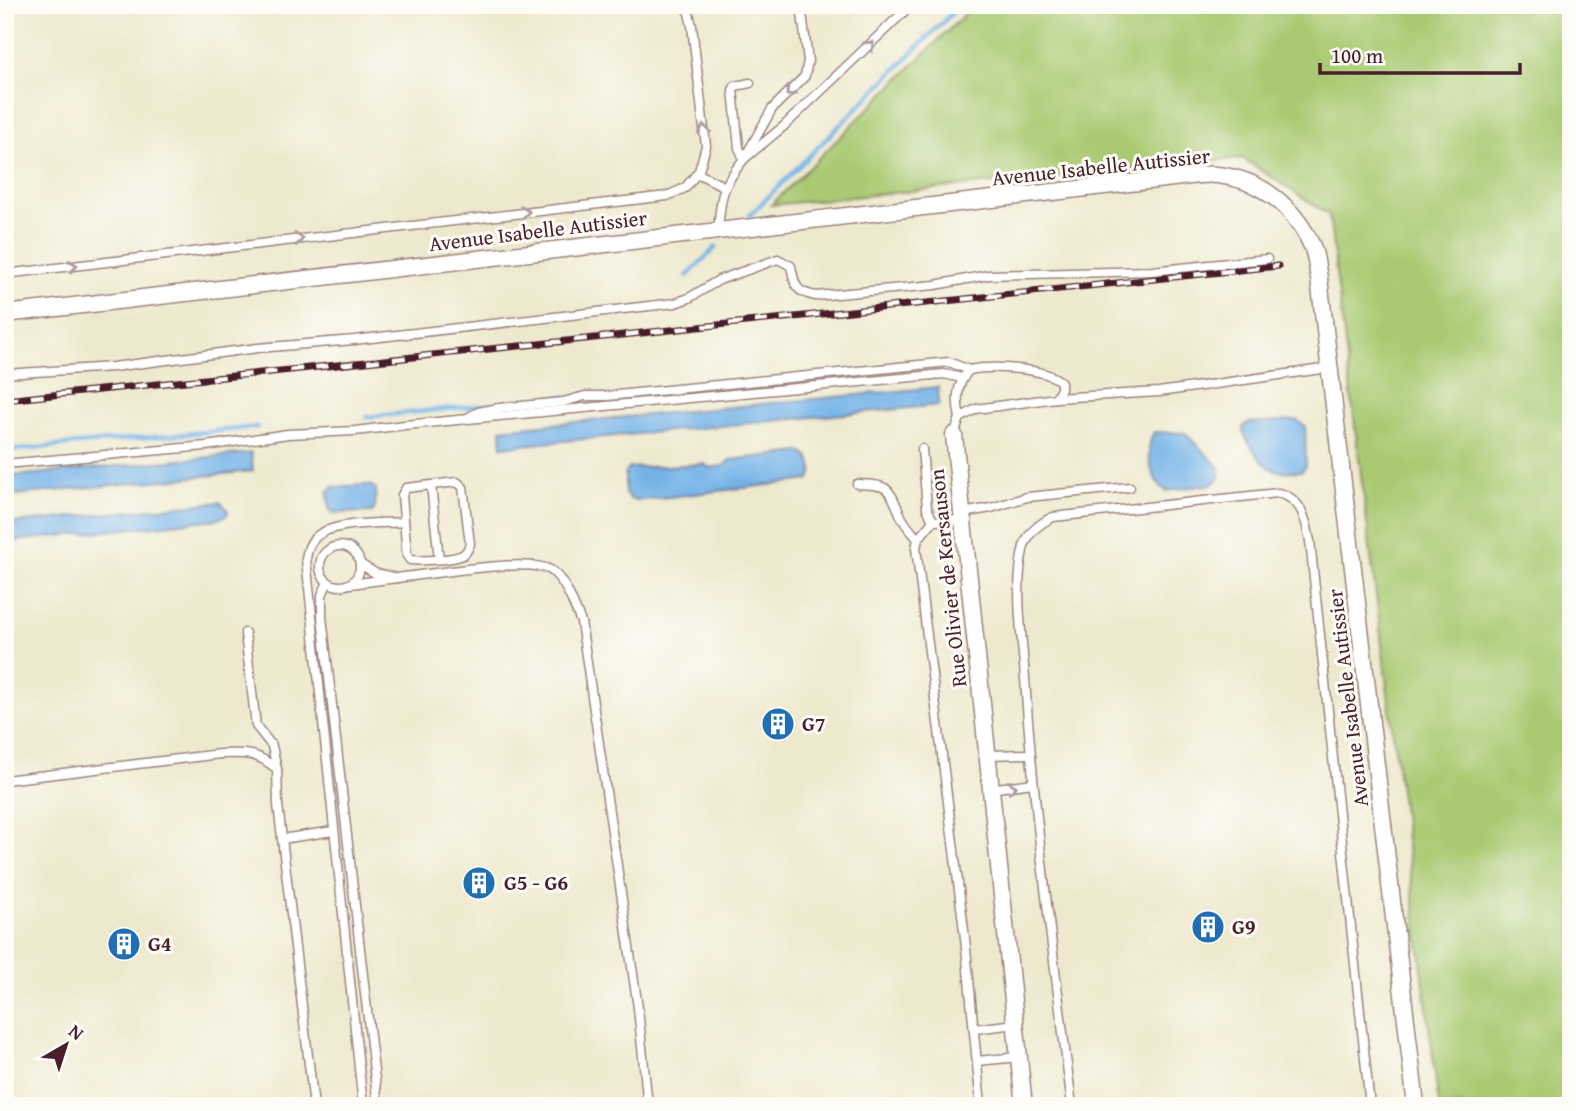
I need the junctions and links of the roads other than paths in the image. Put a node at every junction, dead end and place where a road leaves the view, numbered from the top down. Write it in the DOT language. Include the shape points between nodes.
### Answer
graph roads {
  1 [pos="687,5"];
  2 [pos="801,5"];
  3 [pos="911,5"];
  4 [pos="750,83"];
  5 [pos="744,159"];
  6 [pos="697,173"];
  7 [pos="725,187"];
  8 [pos="718,232"];
  9 [pos="1267,259"];
  10 [pos="5,274"];
  11 [pos="5,314"];
  12 [pos="1329,368"];
  13 [pos="969,370"];
  14 [pos="5,374"];
  15 [pos="962,379"];
  16 [pos="1056,398"];
  17 [pos="960,418"];
  18 [pos="461,421"];
  19 [pos="954,435"];
  20 [pos="922,449"];
  21 [pos="5,464"];
  22 [pos="857,484"];
  23 [pos="431,485"];
  24 [pos="1130,487"];
  25 [pos="962,517"];
  26 [pos="933,521"];
  27 [pos="404,522"];
  28 [pos="918,539"];
  29 [pos="439,559"];
  30 [pos="360,565"];
  31 [pos="397,578"];
  32 [pos="328,582"];
  33 [pos="350,584"];
  34 [pos="245,633"];
  35 [pos="1030,754"];
  36 [pos="986,755"];
  37 [pos="277,769"];
  38 [pos="5,780"];
  39 [pos="1034,783"];
  40 [pos="990,789"];
  41 [pos="333,831"];
  42 [pos="282,839"];
  43 [pos="1016,1024"];
  44 [pos="974,1029"];
  45 [pos="1019,1057"];
  46 [pos="977,1061"];
  47 [pos="314,1106"];
  48 [pos="363,1106"];
  49 [pos="378,1106"];
  50 [pos="649,1106"];
  51 [pos="981,1106"];
  52 [pos="1024,1106"];
  53 [pos="1072,1106"];
  54 [pos="1370,1106"];
  55 [pos="1416,1106"];
  6 -- 1 [label="lane, one-way" via="706,146"];
  2 -- 5 [label="lane, one-way" via="805,76 772,109"];
  5 -- 3 [label="lane, one-way"];
  4 -- 5 [label="lane" via="733,90"];
  5 -- 7 [label="lane"];
  6 -- 7 [label="lane"];
  10 -- 6 [label="lane, one-way" via="667,196 685,188"];
  7 -- 8 [label="lane"];
  8 -- 11 [label="street, Avenue Isabelle Autissier"];
  8 -- 12 [label="street, Avenue Isabelle Autissier" via="1173,178 1214,174 1238,178 1276,198 1294,216 1312,247"];
  9 -- 14 [label="lane" via="1152,271 988,275 935,285 816,296 798,290 791,266 778,258 675,303 113,367"];
  12 -- 16 [label="lane" via="1158,392"];
  12 -- 55 [label="street, Avenue Isabelle Autissier"];
  13 -- 15 [label="lane"];
  13 -- 16 [label="lane" via="1046,373 1060,382"];
  13 -- 18 [label="lane" via="950,362 585,396 478,412"];
  15 -- 17 [label="lane" via="957,404"];
  15 -- 18 [label="lane" via="944,374"];
  16 -- 17 [label="lane" via="976,409"];
  17 -- 19 [label="lane, Rue Olivier de Kersauson"];
  18 -- 21 [label="lane"];
  19 -- 25 [label="street, Rue Olivier de Kersauson"];
  20 -- 26 [label="lane" via="927,508"];
  22 -- 28 [label="lane" via="887,489"];
  23 -- 27 [label="lane" via="406,488 402,495"];
  23 -- 29 [label="lane"];
  23 -- 29 [label="lane" via="457,482 464,487 470,544 462,556"];
  24 -- 25 [label="lane" via="1027,497"];
  25 -- 26 [label="lane"];
  25 -- 36 [label="street, Rue Olivier de Kersauson"];
  26 -- 28 [label="lane"];
  27 -- 29 [label="lane" via="410,560"];
  27 -- 41 [label="lane" via="325,530 308,550"];
  28 -- 44 [label="lane"];
  30 -- 31 [label="lane"];
  30 -- 32 [label="lane" via="356,554 336,546 320,562"];
  30 -- 33 [label="lane"];
  31 -- 33 [label="lane"];
  31 -- 50 [label="lane" via="540,565 553,571 569,594 581,622"];
  32 -- 33 [label="lane"];
  32 -- 49 [label="lane" via="322,596 323,617"];
  34 -- 37 [label="lane" via="256,726 272,746"];
  35 -- 36 [label="lane"];
  35 -- 39 [label="lane"];
  35 -- 54 [label="lane" via="1021,569 1025,544 1040,523 1053,517 1278,493 1294,499 1310,541"];
  36 -- 40 [label="street, Rue Olivier de Kersauson"];
  37 -- 38 [label="lane" via="250,753 220,754"];
  37 -- 42 [label="lane"];
  40 -- 39 [label="lane, one-way"];
  39 -- 53 [label="lane"];
  40 -- 43 [label="street, Rue Olivier de Kersauson"];
  41 -- 42 [label="lane"];
  41 -- 48 [label="lane"];
  42 -- 47 [label="lane"];
  43 -- 44 [label="lane"];
  43 -- 45 [label="street, Rue Olivier de Kersauson"];
  44 -- 46 [label="lane"];
  45 -- 46 [label="lane"];
  45 -- 52 [label="street, Rue Olivier de Kersauson"];
  46 -- 51 [label="lane"];
}
